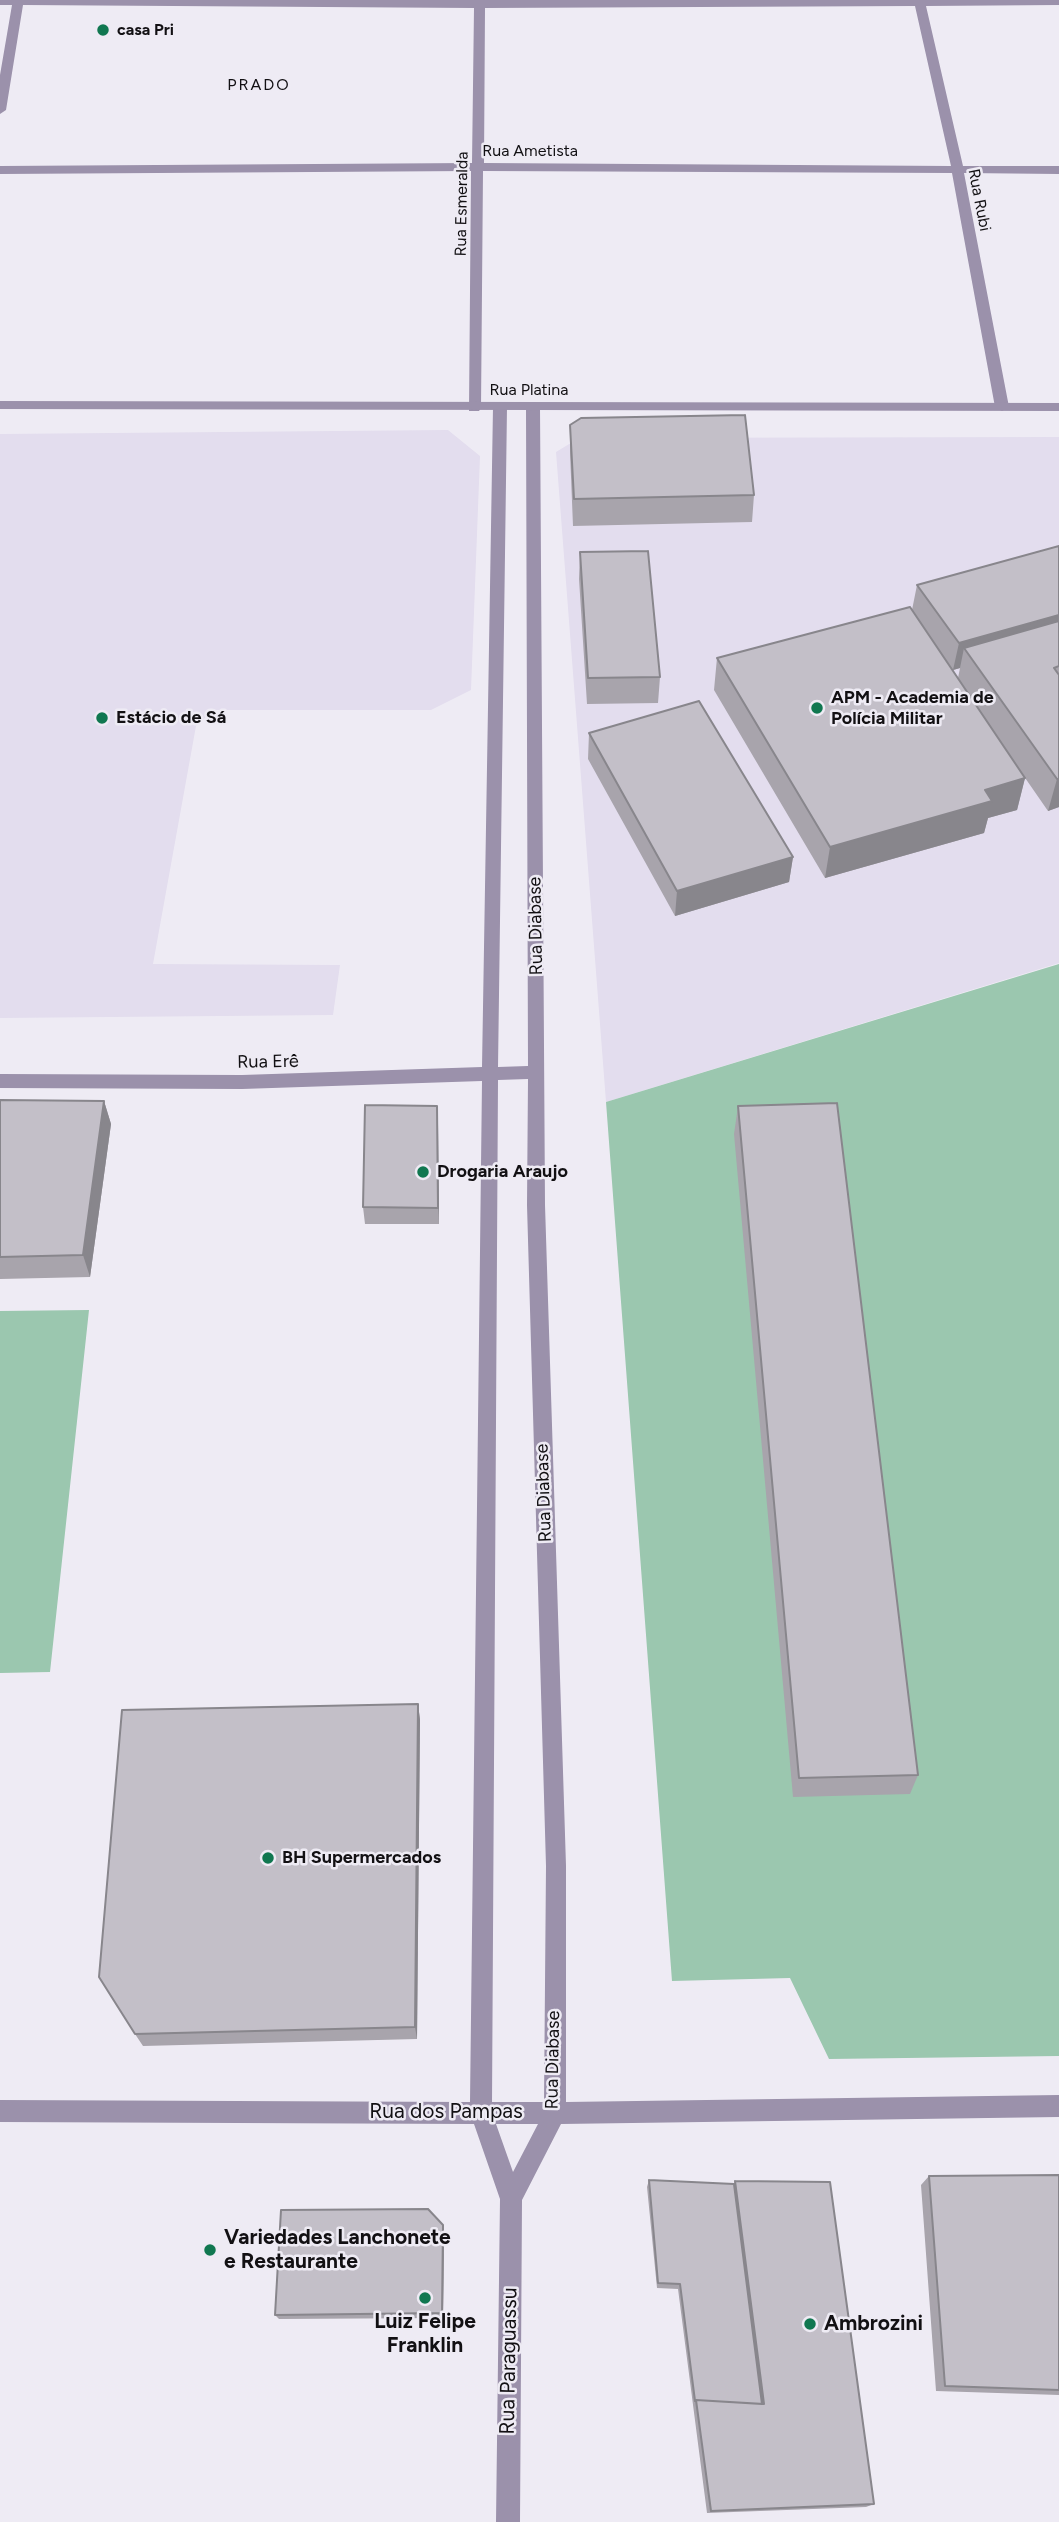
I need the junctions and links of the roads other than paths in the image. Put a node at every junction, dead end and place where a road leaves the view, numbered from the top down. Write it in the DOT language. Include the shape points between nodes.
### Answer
graph roads {
  1 [pos="18,1"];
  2 [pos="0,2"];
  3 [pos="481,2"];
  4 [pos="919,2"];
  5 [pos="1059,2"];
  6 [pos="0,110"];
  7 [pos="479,167"];
  8 [pos="0,170"];
  9 [pos="1059,170"];
  10 [pos="958,171"];
  11 [pos="0,405"];
  12 [pos="500,407"];
  13 [pos="533,407"];
  14 [pos="1003,407"];
  15 [pos="1059,407"];
  16 [pos="474,408"];
  17 [pos="537,1072"];
  18 [pos="490,1074"];
  19 [pos="0,1081"];
  20 [pos="1059,2106"];
  21 [pos="0,2111"];
  22 [pos="481,2113"];
  23 [pos="555,2113"];
  24 [pos="511,2199"];
  25 [pos="508,2522"];
  1 -- 2 [label="street"];
  1 -- 3 [label="street"];
  1 -- 6 [label="street"];
  3 -- 4 [label="street"];
  3 -- 7 [label="street, Rua Esmeralda"];
  4 -- 5 [label="street"];
  4 -- 10 [label="street, Rua Rubi"];
  7 -- 8 [label="street, Rua Ametista"];
  7 -- 10 [label="street, Rua Ametista"];
  7 -- 16 [label="street, Rua Esmeralda"];
  9 -- 10 [label="street, Rua Ametista"];
  10 -- 14 [label="street, Rua Rubi"];
  11 -- 16 [label="street, Rua Platina"];
  12 -- 13 [label="street, Rua Platina"];
  12 -- 16 [label="street, Rua Platina"];
  12 -- 18 [label="street"];
  13 -- 14 [label="street, Rua Platina"];
  13 -- 17 [label="street, Rua Diabase"];
  14 -- 15 [label="street, Rua Platina"];
  17 -- 18 [label="street, Rua Erê"];
  17 -- 23 [label="street, Rua Diabase" via="536,1205 556,1866"];
  18 -- 19 [label="street, Rua Erê" via="242,1082"];
  18 -- 22 [label="street"];
  20 -- 23 [label="street, Rua dos Pampas"];
  21 -- 22 [label="street, Rua dos Pampas"];
  22 -- 23 [label="street, Rua dos Pampas"];
  22 -- 24 [label="street"];
  23 -- 24 [label="street, Rua Diabase"];
  24 -- 25 [label="street, Rua Paraguassu"];
}
